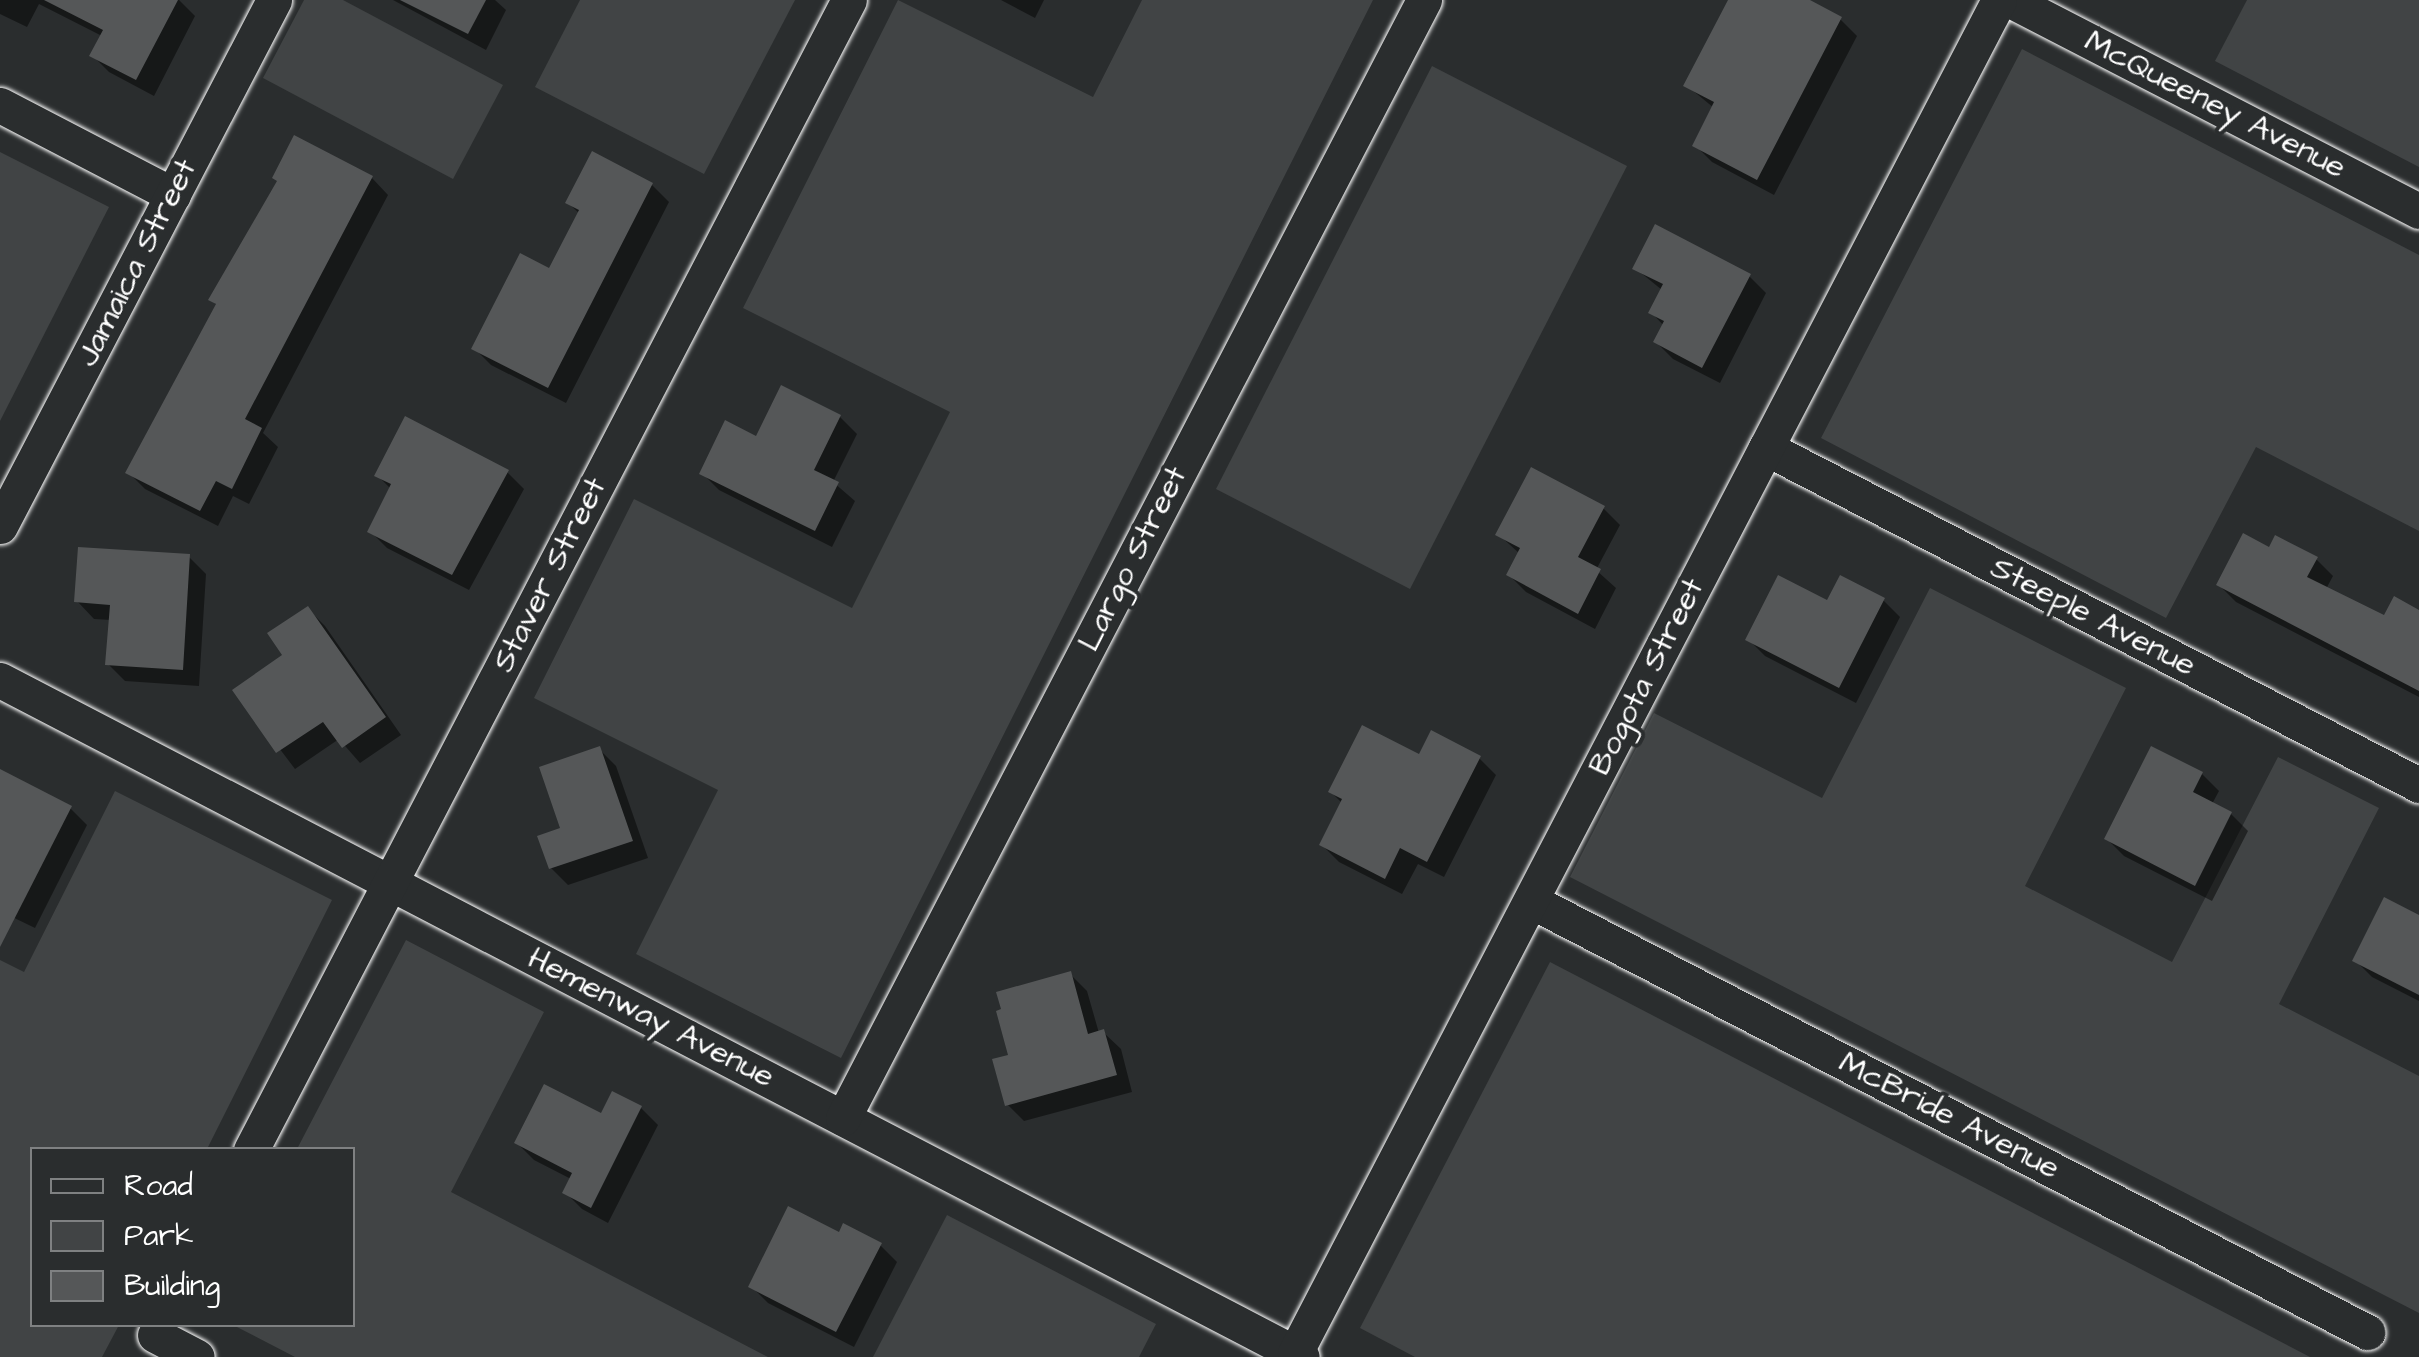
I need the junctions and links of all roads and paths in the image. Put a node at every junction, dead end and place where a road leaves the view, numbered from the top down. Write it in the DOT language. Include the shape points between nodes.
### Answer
graph roads {
  1 [pos="274,0"];
  2 [pos="849,0"];
  3 [pos="1424,0"];
  4 [pos="1999,0"];
  5 [pos="2010,0"];
  6 [pos="0,105"];
  7 [pos="173,194"];
  8 [pos="2419,210"];
  9 [pos="1766,448"];
  10 [pos="0,526"];
  11 [pos="0,680"];
  12 [pos="2419,785"];
  13 [pos="390,882"];
  14 [pos="1531,900"];
  15 [pos="843,1118"];
  16 [pos="253,1147"];
  17 [pos="2366,1332"];
  18 [pos="153,1339"];
  19 [pos="1299,1355"];
  20 [pos="197,1357"];
  1 -- 7 [label="street, Jamaica Street"];
  2 -- 13 [label="street, Staver Street"];
  3 -- 15 [label="street, Largo Street"];
  4 -- 9 [label="street, Bogota Street"];
  5 -- 8 [label="street, McQueeney Avenue"];
  6 -- 7 [label="street"];
  7 -- 10 [label="street, Jamaica Street"];
  9 -- 12 [label="street, Steeple Avenue"];
  9 -- 14 [label="street, Bogota Street"];
  11 -- 13 [label="street, Hemenway Avenue"];
  13 -- 15 [label="street, Hemenway Avenue"];
  13 -- 16 [label="street, Staver Street"];
  14 -- 17 [label="street, McBride Avenue"];
  14 -- 19 [label="street, Bogota Street"];
  15 -- 19 [label="street, Hemenway Avenue"];
  18 -- 20 [label="street"];
}
